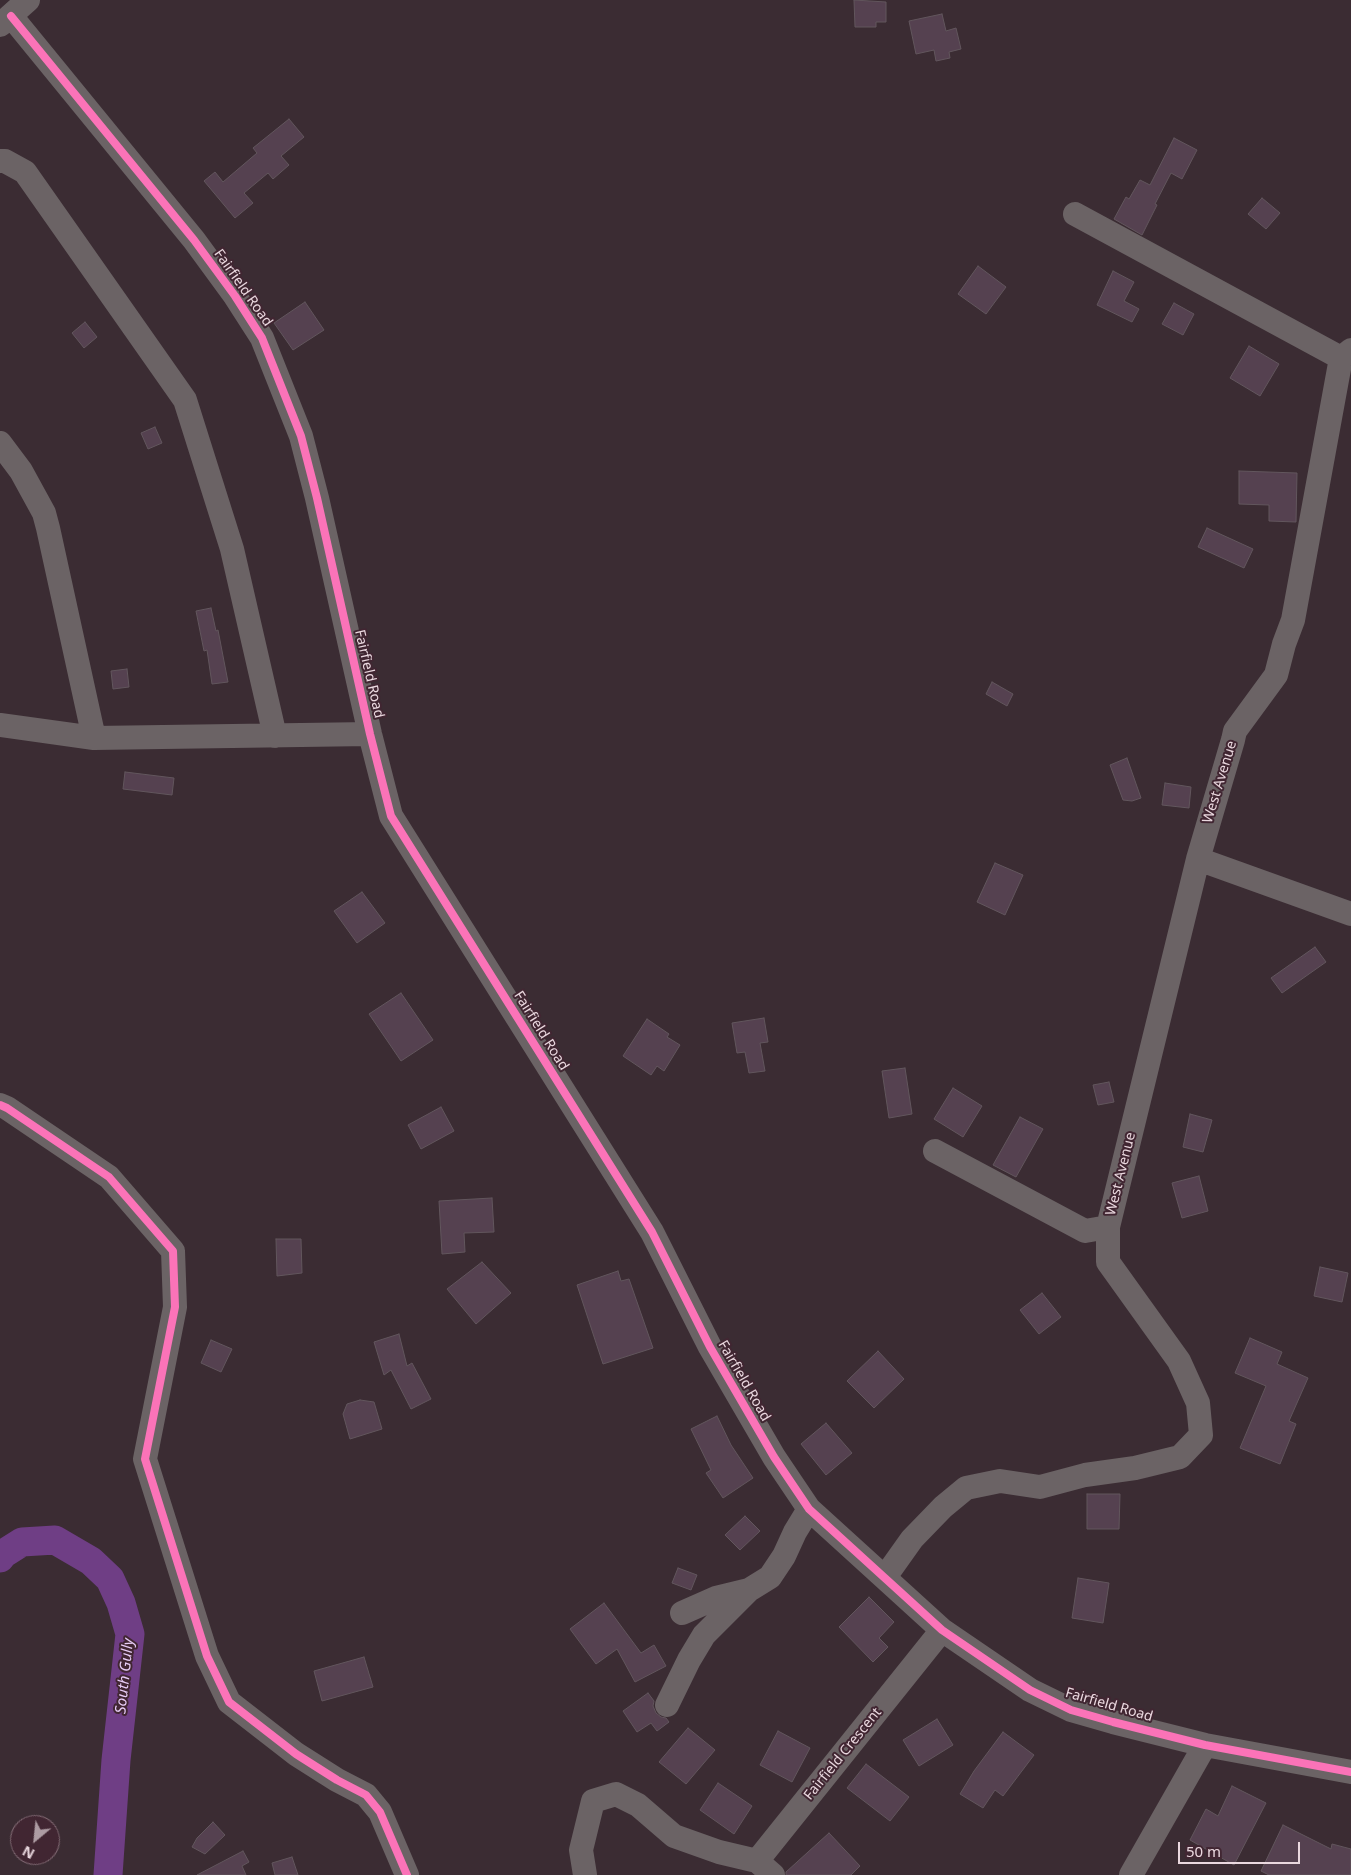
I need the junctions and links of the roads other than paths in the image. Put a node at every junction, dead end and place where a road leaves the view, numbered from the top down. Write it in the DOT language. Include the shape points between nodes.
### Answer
graph roads {
  1 [pos="28,0"];
  2 [pos="6,21"];
  3 [pos="0,161"];
  4 [pos="1075,214"];
  5 [pos="1345,362"];
  6 [pos="0,443"];
  7 [pos="0,725"];
  8 [pos="370,734"];
  9 [pos="275,736"];
  10 [pos="94,738"];
  11 [pos="1198,860"];
  12 [pos="1351,914"];
  13 [pos="0,1105"];
  14 [pos="935,1151"];
  15 [pos="1108,1227"];
  16 [pos="809,1508"];
  17 [pos="885,1577"];
  18 [pos="749,1590"];
  19 [pos="682,1613"];
  20 [pos="942,1630"];
  21 [pos="667,1705"];
  22 [pos="1205,1745"];
  23 [pos="1351,1772"];
  24 [pos="765,1868"];
  25 [pos="407,1875"];
  26 [pos="585,1875"];
  27 [pos="1131,1875"];
  1 -- 2 [label="street"];
  2 -- 8 [label="street, Fairfield Road" via="194,240 262,338 301,436 318,498"];
  3 -- 9 [label="street" via="5,160 25,172 185,400 232,549"];
  4 -- 5 [label="street"];
  5 -- 11 [label="street, West Avenue" via="1293,620 1276,674 1235,731"];
  6 -- 10 [label="street" via="21,471 44,513"];
  7 -- 10 [label="street"];
  8 -- 9 [label="street"];
  8 -- 16 [label="street, Fairfield Road" via="391,816 652,1232 710,1347 774,1457"];
  9 -- 10 [label="street"];
  11 -- 12 [label="street"];
  11 -- 15 [label="street, West Avenue"];
  13 -- 25 [label="street" via="109,1176 173,1251 175,1307 145,1459 207,1656 229,1702 296,1754 366,1795 390,1830"];
  14 -- 15 [label="street" via="1085,1231"];
  15 -- 17 [label="street, West Avenue" via="1108,1262 1179,1361 1198,1403 1201,1435 1180,1457 1135,1468 1040,1487 1000,1481 966,1488 912,1539"];
  16 -- 17 [label="street, Fairfield Road"];
  16 -- 18 [label="street" via="770,1577"];
  17 -- 20 [label="street, Fairfield Road"];
  18 -- 19 [label="street" via="716,1598"];
  18 -- 21 [label="street" via="704,1635"];
  20 -- 22 [label="street, Fairfield Road" via="1030,1690 1071,1710"];
  20 -- 24 [label="street, Fairfield Crescent"];
  22 -- 23 [label="street, Fairfield Road"];
  22 -- 27 [label="street"];
  24 -- 26 [label="street" via="674,1836 638,1806 616,1794 593,1801 581,1850"];
}
